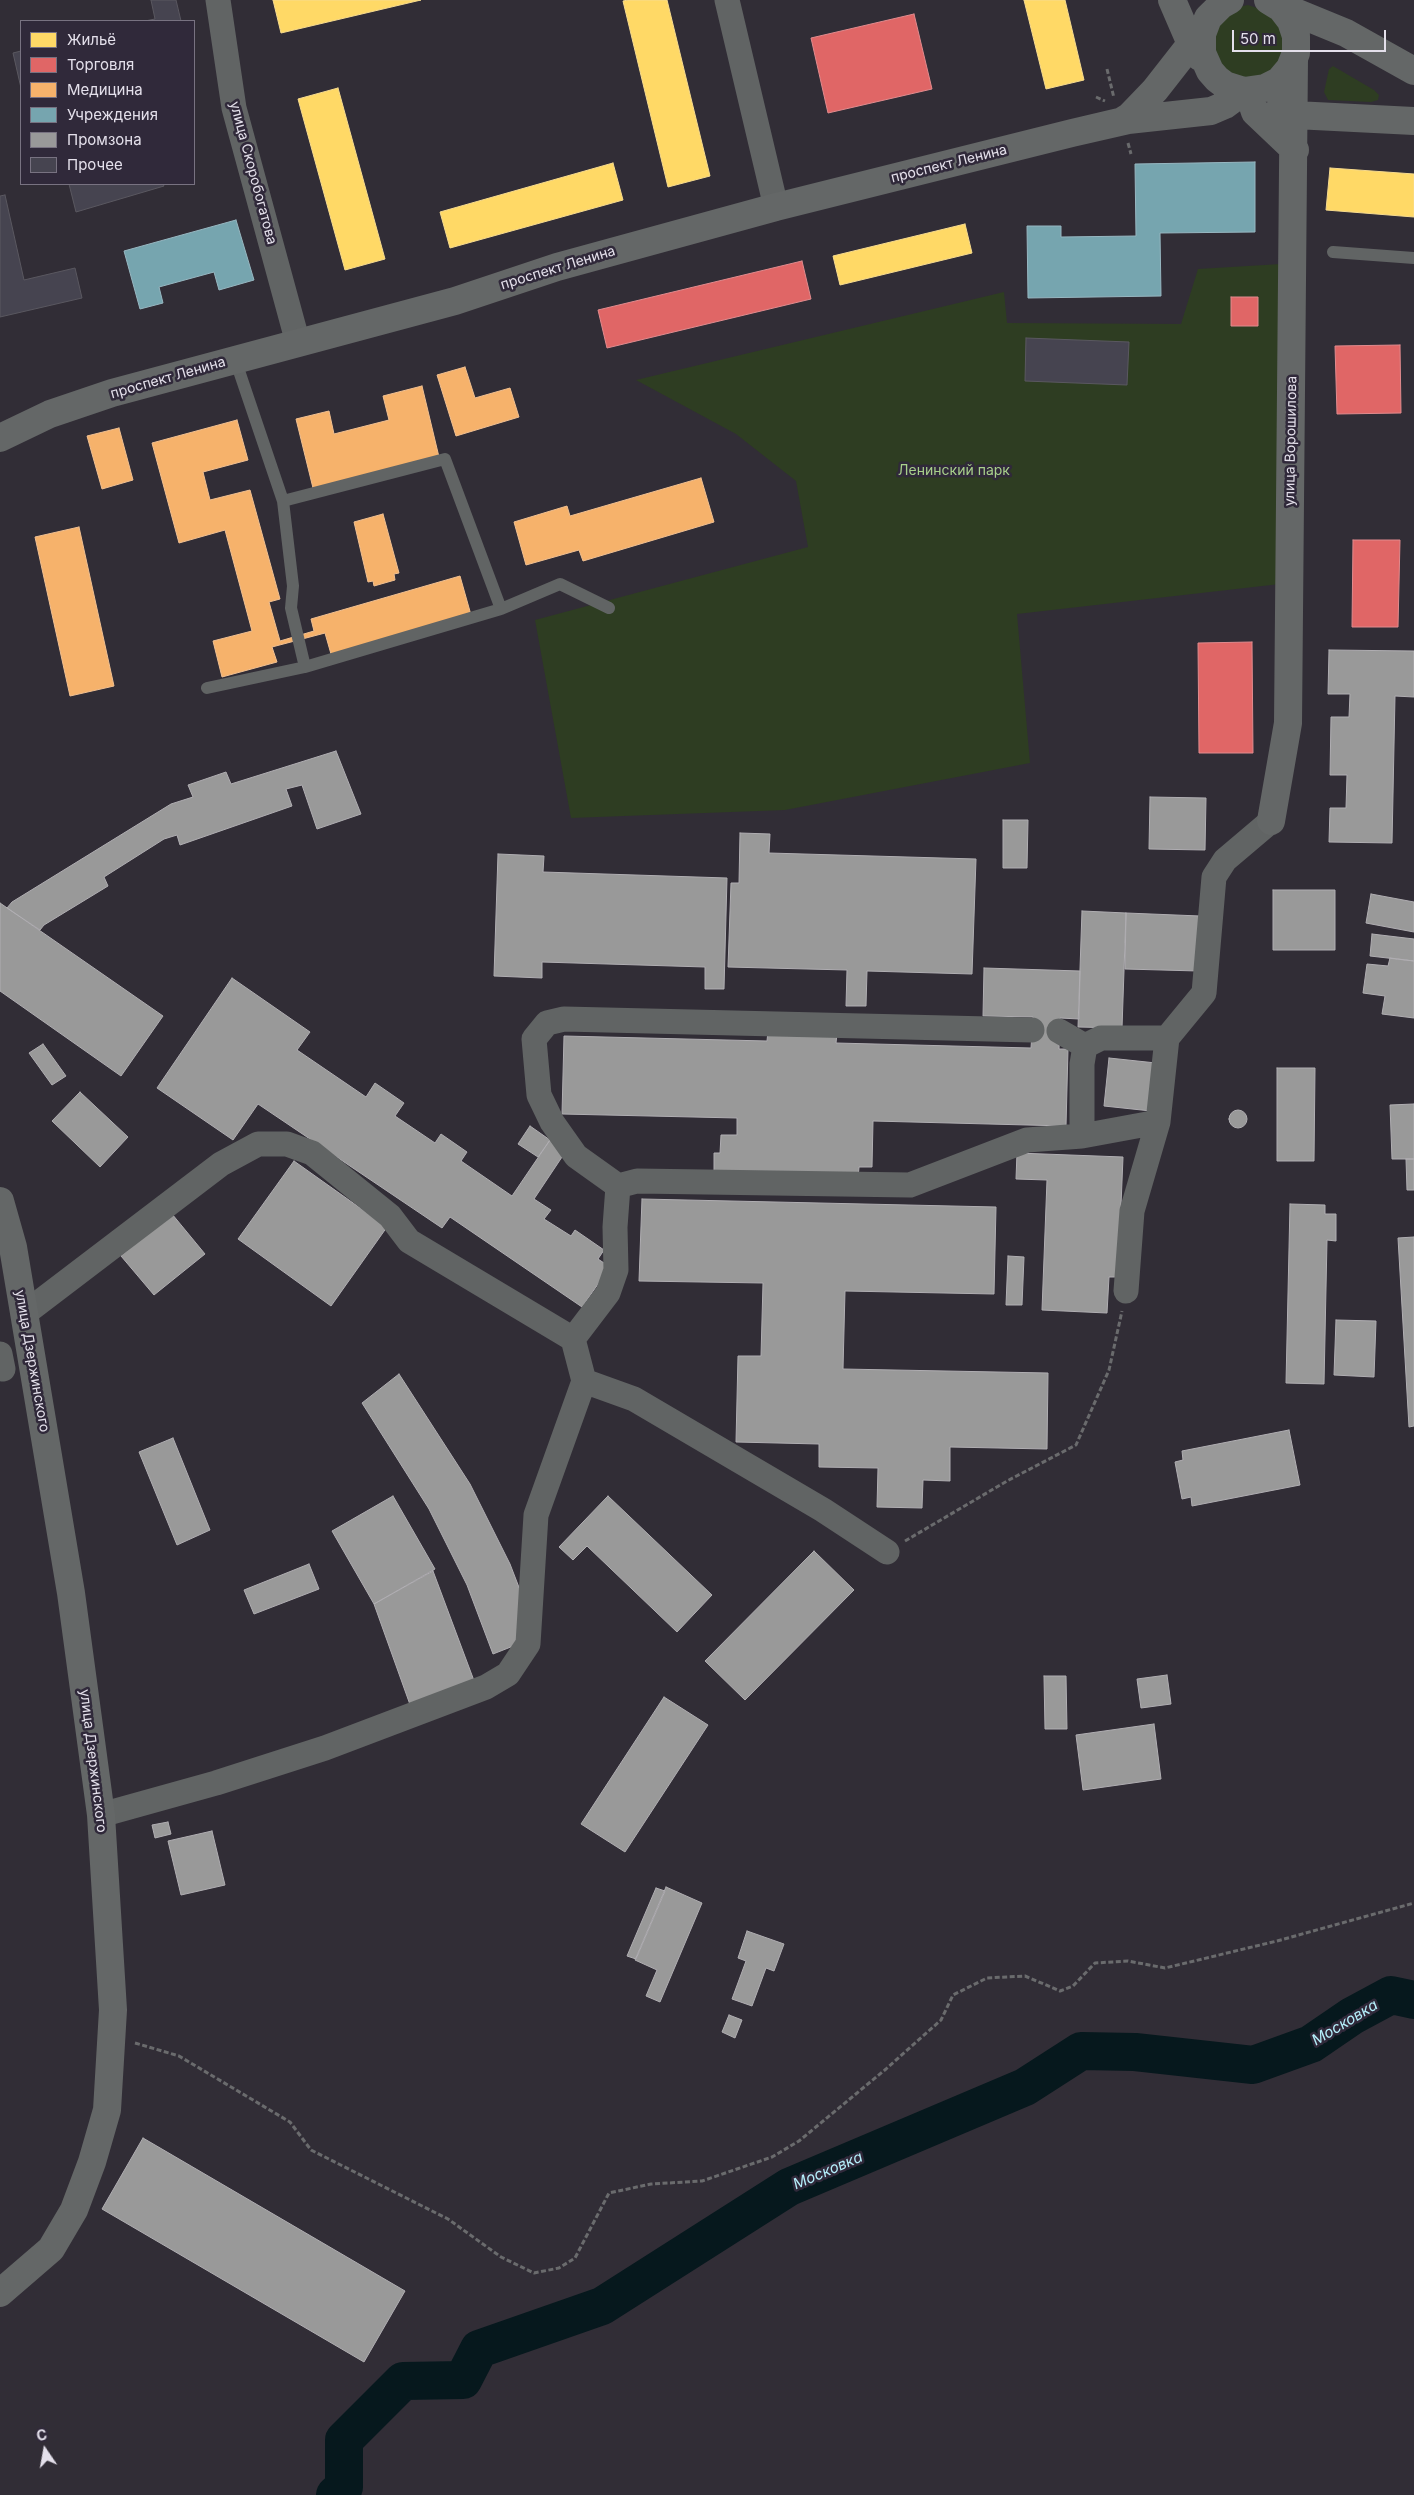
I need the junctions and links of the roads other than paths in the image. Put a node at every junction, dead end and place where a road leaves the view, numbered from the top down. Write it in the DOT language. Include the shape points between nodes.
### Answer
graph roads {
  1 [pos="218,0"];
  2 [pos="727,0"];
  3 [pos="1172,0"];
  4 [pos="1230,0"];
  5 [pos="1292,20"];
  6 [pos="1199,47"];
  7 [pos="1414,71"];
  8 [pos="1252,90"];
  9 [pos="1116,110"];
  10 [pos="1295,115"];
  11 [pos="1414,121"];
  12 [pos="1294,150"];
  13 [pos="776,207"];
  14 [pos="1333,252"];
  15 [pos="1414,258"];
  16 [pos="298,343"];
  17 [pos="235,359"];
  18 [pos="0,438"];
  19 [pos="283,501"];
  20 [pos="609,608"];
  21 [pos="501,609"];
  22 [pos="305,667"];
  23 [pos="207,688"];
  24 [pos="1271,822"];
  25 [pos="1032,1030"];
  26 [pos="1060,1031"];
  27 [pos="1167,1038"];
  28 [pos="1085,1046"];
  29 [pos="1158,1122"];
  30 [pos="1082,1136"];
  31 [pos="618,1186"];
  32 [pos="1,1205"];
  33 [pos="1126,1291"];
  34 [pos="24,1314"];
  35 [pos="573,1339"];
  36 [pos="584,1381"];
  37 [pos="887,1552"];
  38 [pos="101,1815"];
  39 [pos="0,2293"];
  1 -- 16 [label="street, улица Скоробогатова" via="234,108"];
  2 -- 13 [label="street"];
  3 -- 6 [label="main road"];
  4 -- 6 [label="main road" via="1214,12"];
  5 -- 7 [label="main road" via="1352,36"];
  5 -- 8 [label="main road, проспект Ленина" via="1284,76"];
  5 -- 10 [label="main road, улица Ворошилова"];
  6 -- 8 [label="main road" via="1213,75 1225,85"];
  6 -- 9 [label="main road" via="1130,116"];
  8 -- 9 [label="main road, проспект Ленина" via="1206,112"];
  8 -- 10 [label="main road"];
  8 -- 12 [label="main road" via="1255,112"];
  9 -- 13 [label="main road, проспект Ленина"];
  10 -- 11 [label="main road"];
  10 -- 12 [label="main road, улица Ворошилова"];
  12 -- 24 [label="main road, улица Ворошилова" via="1288,723"];
  13 -- 16 [label="main road, проспект Ленина" via="557,267 455,301"];
  14 -- 15 [label="lane"];
  16 -- 17 [label="main road, проспект Ленина"];
  17 -- 18 [label="main road, проспект Ленина" via="75,405"];
  17 -- 19 [label="lane"];
  19 -- 21 [label="lane" via="445,459"];
  19 -- 22 [label="lane" via="293,586 290,608"];
  20 -- 21 [label="lane" via="560,584"];
  21 -- 22 [label="lane"];
  22 -- 23 [label="lane"];
  24 -- 27 [label="street" via="1225,860 1214,878 1204,993"];
  25 -- 31 [label="street" via="564,1019 547,1023 534,1039 539,1095 552,1122 576,1156"];
  26 -- 28 [label="street"];
  27 -- 28 [label="street" via="1101,1038"];
  27 -- 29 [label="street"];
  28 -- 30 [label="street"];
  29 -- 30 [label="street"];
  29 -- 33 [label="street" via="1132,1211"];
  30 -- 31 [label="street" via="1028,1140 910,1185 637,1181"];
  31 -- 35 [label="street" via="616,1270 608,1293"];
  32 -- 34 [label="main road, улица Дзержинского" via="13,1247"];
  34 -- 35 [label="street" via="221,1164 258,1144 287,1144 312,1153 390,1216 409,1241"];
  34 -- 38 [label="main road, улица Дзержинского" via="71,1593"];
  35 -- 36 [label="street"];
  36 -- 37 [label="street" via="634,1400 823,1510"];
  36 -- 38 [label="street" via="536,1515 528,1644 508,1674 486,1687 325,1748 216,1784"];
  38 -- 39 [label="main road, улица Дзержинского" via="113,2010 107,2110 74,2210 51,2249"];
}
